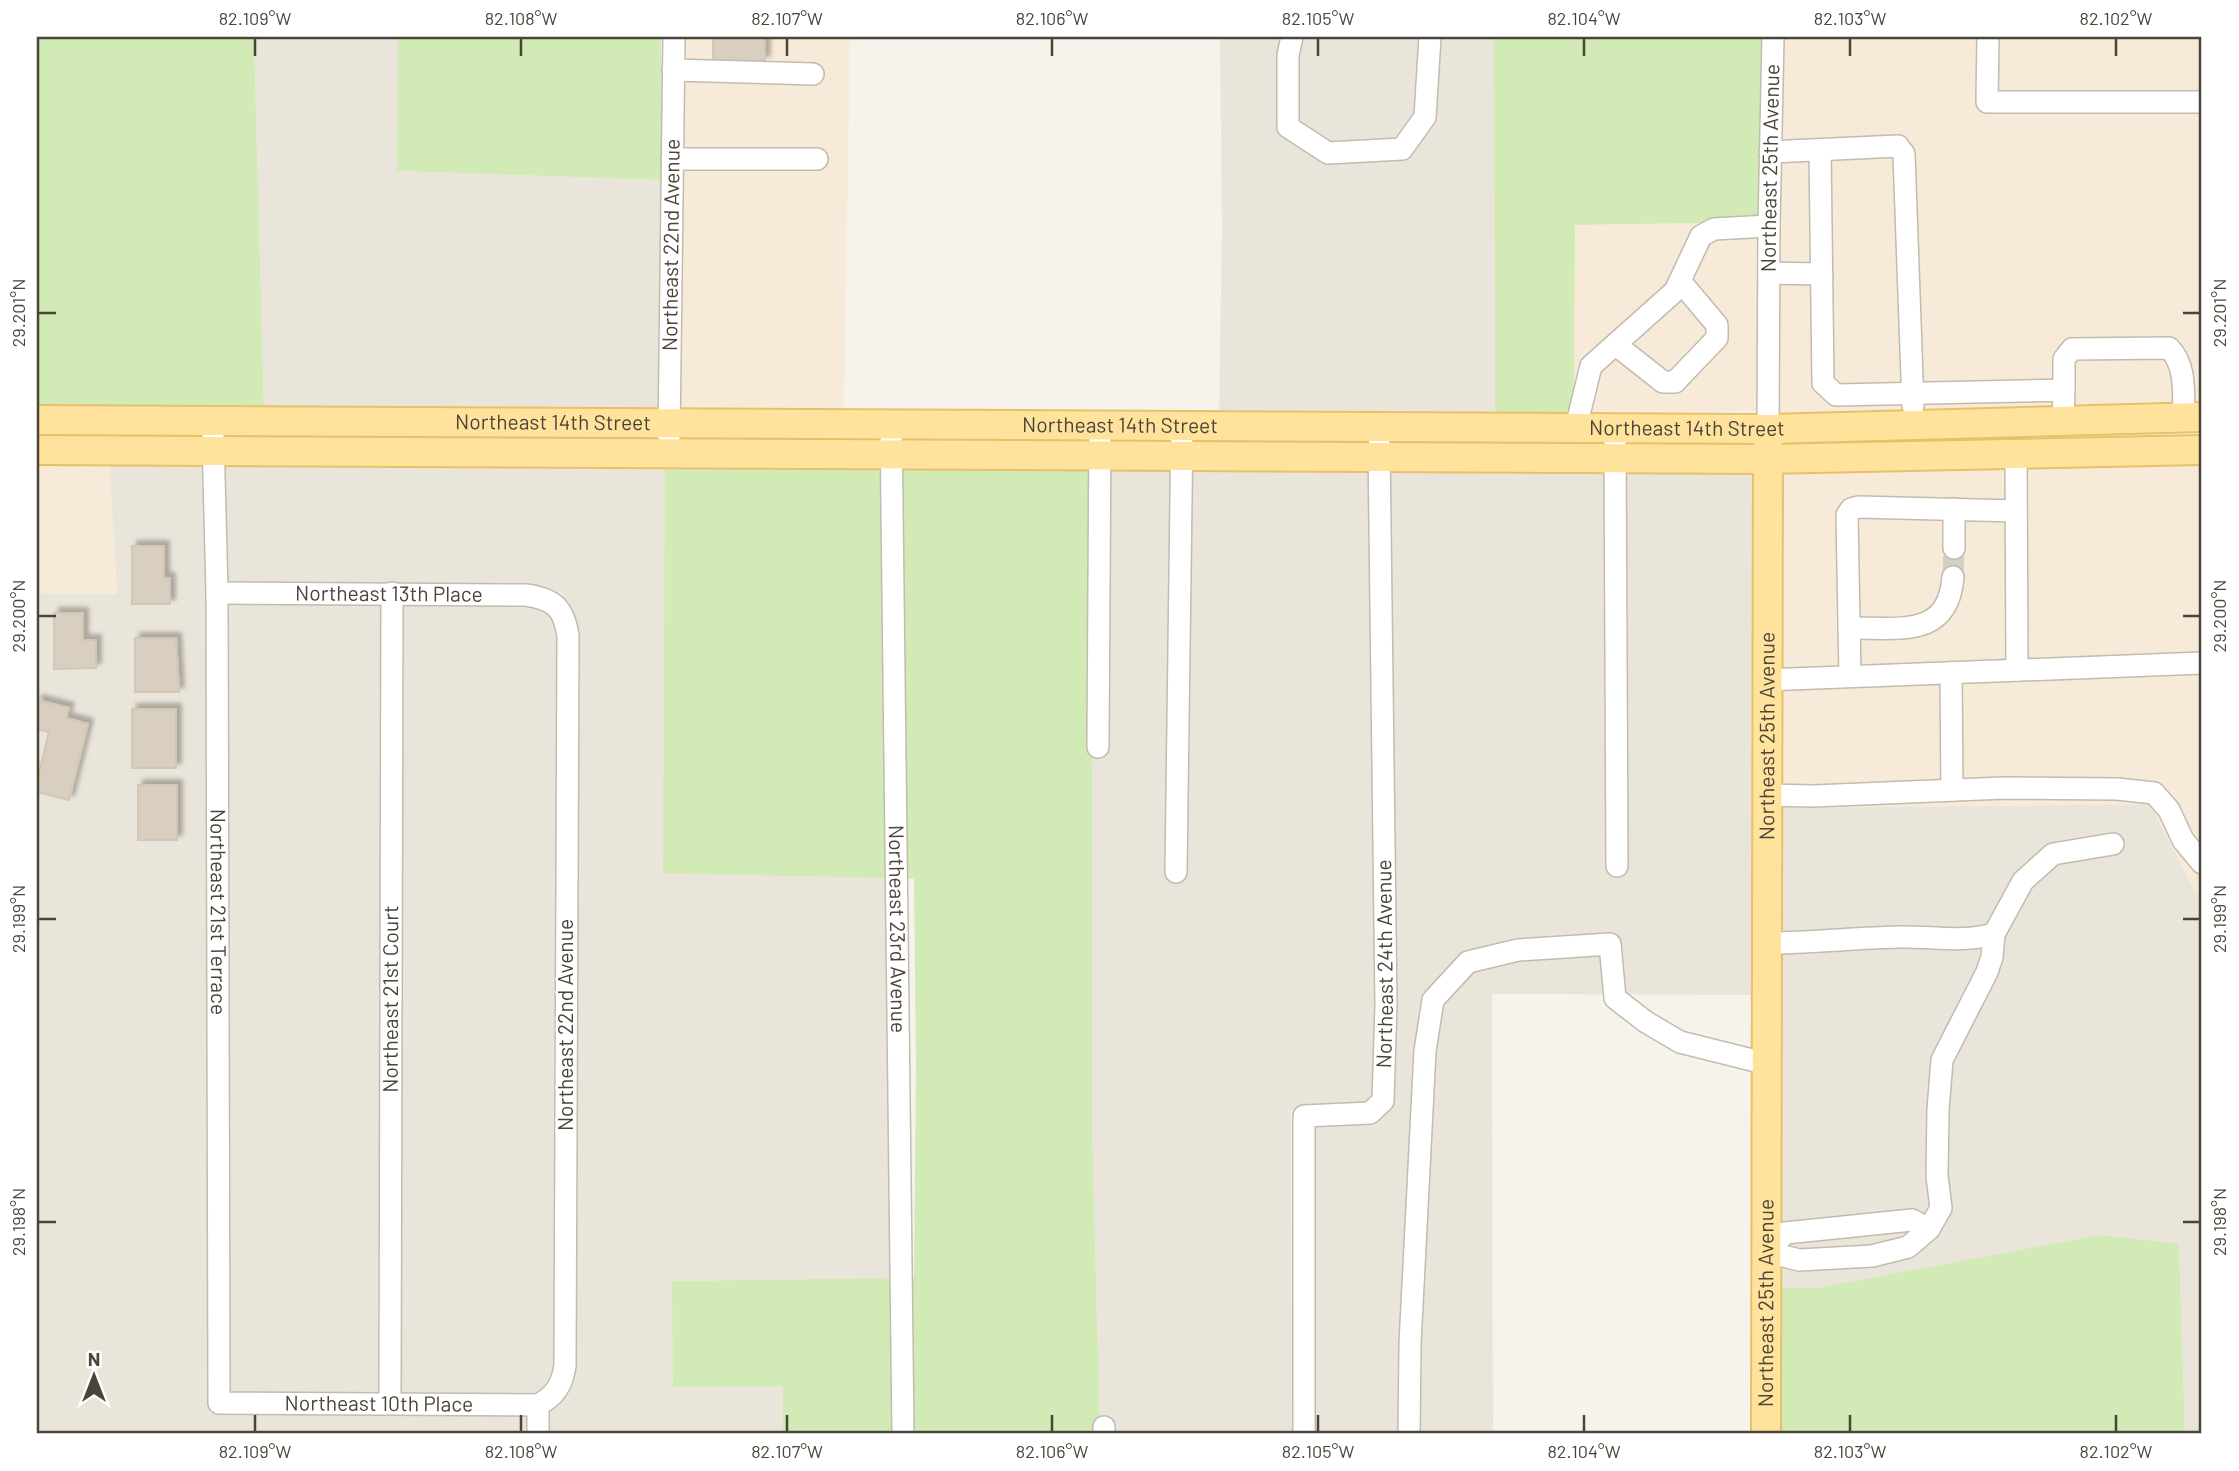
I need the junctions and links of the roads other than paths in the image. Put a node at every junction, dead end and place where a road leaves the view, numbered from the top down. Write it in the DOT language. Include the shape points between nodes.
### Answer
graph roads {
  1 [pos="674,37"];
  2 [pos="1292,37"];
  3 [pos="1430,37"];
  4 [pos="1773,37"];
  5 [pos="1988,37"];
  6 [pos="673,70"];
  7 [pos="813,74"];
  8 [pos="2202,102"];
  9 [pos="1821,150"];
  10 [pos="1770,152"];
  11 [pos="672,159"];
  12 [pos="817,159"];
  13 [pos="1769,226"];
  14 [pos="1769,273"];
  15 [pos="1822,274"];
  16 [pos="1680,281"];
  17 [pos="1616,345"];
  18 [pos="2064,390"];
  19 [pos="1976,393"];
  20 [pos="1913,395"];
  21 [pos="2193,418"];
  22 [pos="37,420"];
  23 [pos="212,421"];
  24 [pos="2063,421"];
  25 [pos="669,422"];
  26 [pos="891,423"];
  27 [pos="1978,423"];
  28 [pos="1100,424"];
  29 [pos="1182,424"];
  30 [pos="1914,425"];
  31 [pos="1379,426"];
  32 [pos="1576,427"];
  33 [pos="1615,428"];
  34 [pos="1768,429"];
  35 [pos="37,450"];
  36 [pos="2202,450"];
  37 [pos="213,451"];
  38 [pos="668,453"];
  39 [pos="891,454"];
  40 [pos="2016,455"];
  41 [pos="1100,456"];
  42 [pos="1182,456"];
  43 [pos="1379,458"];
  44 [pos="1615,458"];
  45 [pos="1768,459"];
  46 [pos="1954,509"];
  47 [pos="2016,511"];
  48 [pos="1954,548"];
  49 [pos="1953,577"];
  50 [pos="217,593"];
  51 [pos="392,593"];
  52 [pos="557,607"];
  53 [pos="1849,628"];
  54 [pos="2202,663"];
  55 [pos="2017,670"];
  56 [pos="1951,673"];
  57 [pos="1850,676"];
  58 [pos="1768,680"];
  59 [pos="1098,747"];
  60 [pos="1952,790"];
  61 [pos="1768,794"];
  62 [pos="2113,844"];
  63 [pos="2202,863"];
  64 [pos="1617,866"];
  65 [pos="1176,872"];
  66 [pos="1994,934"];
  67 [pos="1768,943"];
  68 [pos="1768,1064"];
  69 [pos="1929,1229"];
  70 [pos="1768,1252"];
  71 [pos="219,1403"];
  72 [pos="390,1403"];
  73 [pos="538,1405"];
  74 [pos="538,1434"];
  75 [pos="903,1434"];
  76 [pos="1304,1434"];
  77 [pos="1409,1434"];
  78 [pos="1766,1434"];
  1 -- 6 [label="street, Northeast 22nd Avenue"];
  2 -- 3 [label="street" via="1288,127 1328,153 1402,149 1425,117"];
  4 -- 10 [label="street, Northeast 25th Avenue"];
  5 -- 8 [label="street" via="1987,103"];
  6 -- 7 [label="street"];
  6 -- 11 [label="street, Northeast 22nd Avenue"];
  9 -- 10 [label="street"];
  9 -- 15 [label="street"];
  9 -- 20 [label="street" via="1898,146 1904,154"];
  10 -- 13 [label="street, Northeast 25th Avenue"];
  11 -- 12 [label="street"];
  11 -- 25 [label="street, Northeast 22nd Avenue"];
  13 -- 14 [label="street, Northeast 25th Avenue"];
  13 -- 16 [label="street" via="1714,229 1701,236"];
  14 -- 15 [label="street"];
  14 -- 34 [label="street, Northeast 25th Avenue"];
  15 -- 20 [label="street" via="1823,383 1836,395"];
  16 -- 17 [label="street" via="1675,291"];
  16 -- 17 [label="street" via="1717,326 1717,338 1675,382 1663,382"];
  17 -- 32 [label="street" via="1591,366"];
  18 -- 19 [label="street"];
  18 -- 21 [label="street" via="2064,359 2073,349 2169,348 2182,369"];
  18 -- 24 [label="street"];
  19 -- 20 [label="street"];
  19 -- 27 [label="street"];
  20 -- 30 [label="street"];
  21 -- 24 [label="main road, Northeast 14th Street"];
  22 -- 23 [label="main road, Northeast 14th Street"];
  23 -- 25 [label="main road, Northeast 14th Street"];
  23 -- 37 [label="street, Northeast 21st Terrace"];
  24 -- 27 [label="main road, Northeast 14th Street"];
  25 -- 26 [label="main road, Northeast 14th Street"];
  25 -- 38 [label="street, Northeast 22nd Avenue"];
  26 -- 28 [label="main road, Northeast 14th Street"];
  26 -- 39 [label="street, Northeast 23rd Avenue"];
  27 -- 30 [label="main road, Northeast 14th Street"];
  28 -- 29 [label="main road, Northeast 14th Street"];
  28 -- 41 [label="street"];
  29 -- 31 [label="main road, Northeast 14th Street"];
  29 -- 42 [label="street"];
  30 -- 34 [label="main road, Northeast 14th Street"];
  31 -- 32 [label="main road, Northeast 14th Street"];
  31 -- 43 [label="street, Northeast 24th Avenue"];
  32 -- 33 [label="main road, Northeast 14th Street"];
  33 -- 34 [label="main road, Northeast 14th Street"];
  33 -- 44 [label="street"];
  34 -- 45 [label="main road, Northeast 25th Avenue"];
  35 -- 37 [label="main road, Northeast 14th Street"];
  36 -- 40 [label="main road, Northeast 14th Street"];
  37 -- 38 [label="main road, Northeast 14th Street"];
  37 -- 50 [label="street, Northeast 21st Terrace"];
  38 -- 39 [label="main road, Northeast 14th Street"];
  39 -- 41 [label="main road, Northeast 14th Street"];
  39 -- 75 [label="street, Northeast 23rd Avenue"];
  40 -- 45 [label="main road, Northeast 14th Street"];
  40 -- 47 [label="street"];
  41 -- 42 [label="main road, Northeast 14th Street"];
  41 -- 59 [label="street"];
  42 -- 43 [label="main road, Northeast 14th Street"];
  42 -- 65 [label="street"];
  43 -- 44 [label="main road, Northeast 14th Street"];
  43 -- 76 [label="street, Northeast 24th Avenue" via="1386,1005 1383,1101 1370,1113 1304,1116"];
  44 -- 45 [label="main road, Northeast 14th Street"];
  44 -- 64 [label="street"];
  45 -- 58 [label="main road, Northeast 25th Avenue"];
  46 -- 47 [label="street"];
  46 -- 48 [label="street"];
  46 -- 53 [label="street" via="1850,509"];
  47 -- 55 [label="street"];
  49 -- 53 [label="street" via="1952,593 1935,620 1920,627"];
  50 -- 51 [label="street, Northeast 13th Place"];
  50 -- 71 [label="street, Northeast 21st Terrace"];
  51 -- 52 [label="street, Northeast 13th Place" via="526,594"];
  51 -- 72 [label="street, Northeast 21st Court"];
  52 -- 73 [label="street, Northeast 22nd Avenue" via="568,636 565,1366 557,1391"];
  53 -- 57 [label="street"];
  54 -- 55 [label="street"];
  55 -- 56 [label="street"];
  56 -- 57 [label="street"];
  56 -- 60 [label="street"];
  57 -- 58 [label="street"];
  58 -- 61 [label="main road, Northeast 25th Avenue"];
  60 -- 61 [label="street"];
  60 -- 63 [label="street" via="2154,793"];
  61 -- 67 [label="main road, Northeast 25th Avenue"];
  62 -- 66 [label="street" via="2053,854 2023,881"];
  66 -- 67 [label="street" via="1976,939"];
  66 -- 69 [label="street" via="1987,972 1942,1060 1937,1176 1941,1208"];
  67 -- 68 [label="main road, Northeast 25th Avenue"];
  68 -- 70 [label="main road, Northeast 25th Avenue"];
  68 -- 77 [label="street" via="1680,1042 1646,1022 1615,998 1610,944 1518,950 1468,962 1433,1000 1425,1051"];
  69 -- 70 [label="street" via="1908,1247 1872,1256 1799,1260"];
  69 -- 70 [label="street" via="1912,1220 1785,1233"];
  70 -- 78 [label="main road, Northeast 25th Avenue"];
  71 -- 72 [label="street, Northeast 10th Place"];
  72 -- 73 [label="street, Northeast 10th Place"];
  73 -- 74 [label="street"];
}
